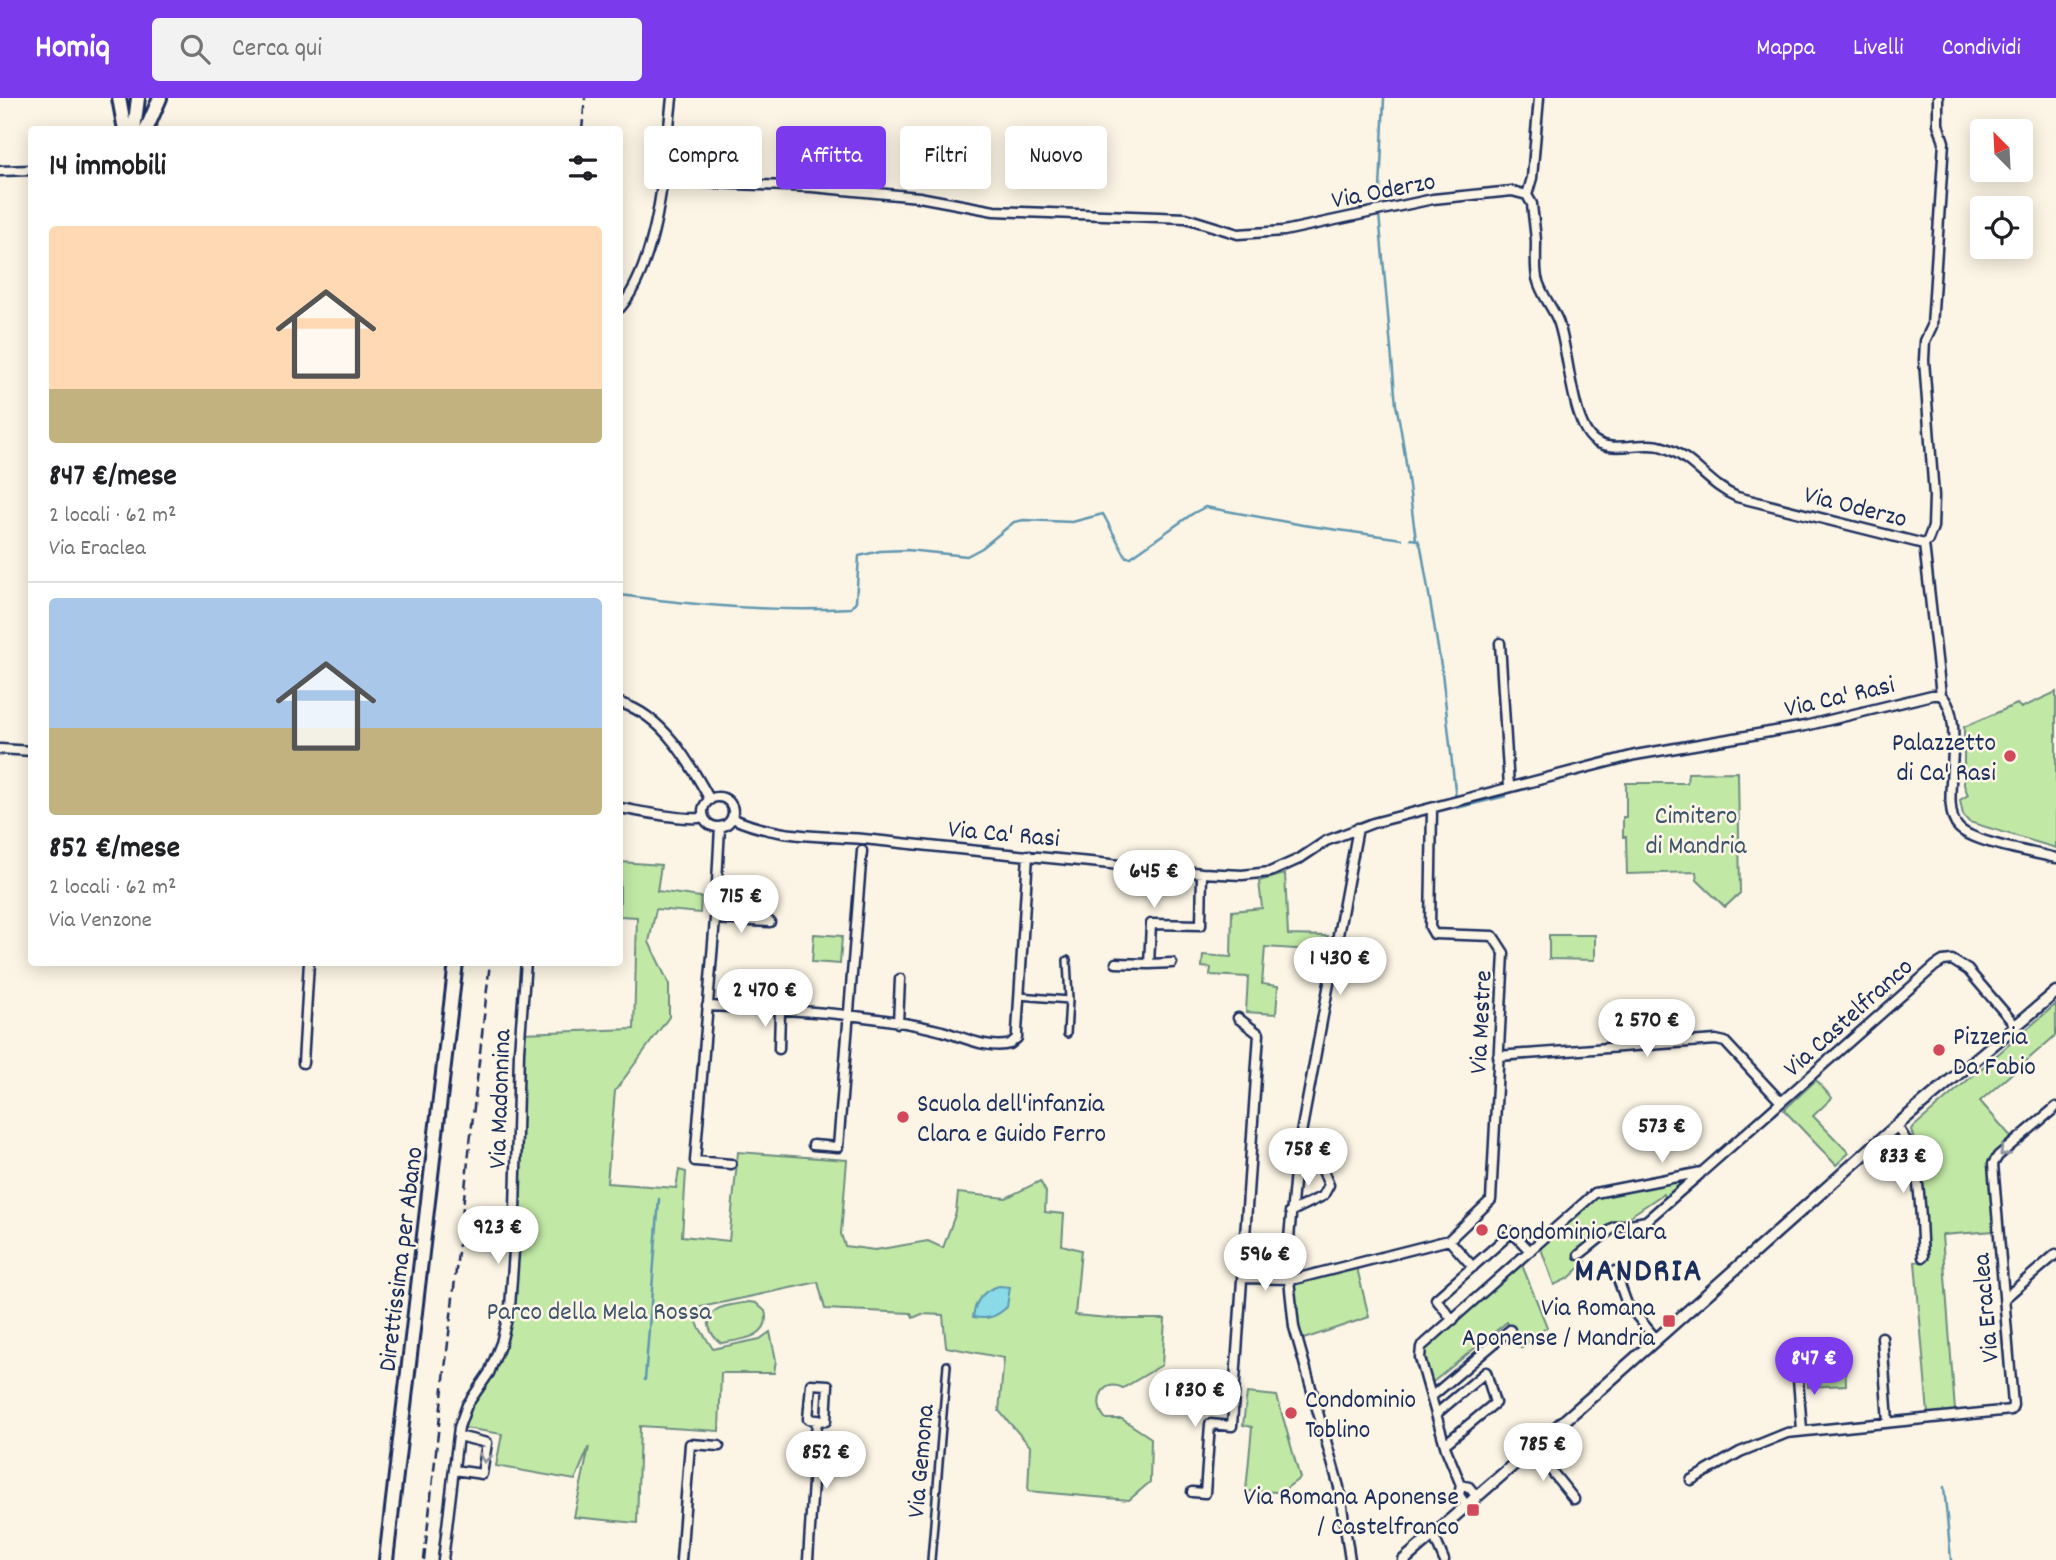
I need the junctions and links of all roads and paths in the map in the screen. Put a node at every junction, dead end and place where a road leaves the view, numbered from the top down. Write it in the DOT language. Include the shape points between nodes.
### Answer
graph roads {
  1 [pos="119,98"];
  2 [pos="138,98"];
  3 [pos="160,98"];
  4 [pos="672,98"];
  5 [pos="1539,98"];
  6 [pos="1938,98"];
  7 [pos="124,126"];
  8 [pos="134,126"];
  9 [pos="148,126"];
  10 [pos="669,126"];
  11 [pos="28,170"];
  12 [pos="0,171"];
  13 [pos="762,185"];
  14 [pos="661,189"];
  15 [pos="1527,195"];
  16 [pos="623,304"];
  17 [pos="1924,544"];
  18 [pos="1500,643"];
  19 [pos="1941,695"];
  20 [pos="623,706"];
  21 [pos="0,749"];
  22 [pos="28,751"];
  23 [pos="1509,788"];
  24 [pos="709,800"];
  25 [pos="623,809"];
  26 [pos="1432,809"];
  27 [pos="704,817"];
  28 [pos="732,818"];
  29 [pos="720,827"];
  30 [pos="1358,828"];
  31 [pos="863,839"];
  32 [pos="862,851"];
  33 [pos="1028,855"];
  34 [pos="2056,858"];
  35 [pos="1202,873"];
  36 [pos="715,919"];
  37 [pos="770,922"];
  38 [pos="1067,960"];
  39 [pos="1116,963"];
  40 [pos="1172,963"];
  41 [pos="1149,964"];
  42 [pos="309,966"];
  43 [pos="456,966"];
  44 [pos="526,966"];
  45 [pos="900,979"];
  46 [pos="2056,992"];
  47 [pos="1019,996"];
  48 [pos="1069,1000"];
  49 [pos="706,1006"];
  50 [pos="780,1011"];
  51 [pos="850,1017"];
  52 [pos="1238,1018"];
  53 [pos="898,1023"];
  54 [pos="2017,1026"];
  55 [pos="1067,1034"];
  56 [pos="779,1049"];
  57 [pos="1498,1056"];
  58 [pos="303,1063"];
  59 [pos="1781,1102"];
  60 [pos="2056,1107"];
  61 [pos="1896,1126"];
  62 [pos="813,1144"];
  63 [pos="1296,1160"];
  64 [pos="731,1164"];
  65 [pos="1702,1172"];
  66 [pos="1290,1212"];
  67 [pos="1450,1240"];
  68 [pos="1530,1251"];
  69 [pos="2056,1254"];
  70 [pos="1579,1255"];
  71 [pos="1923,1257"];
  72 [pos="1473,1267"];
  73 [pos="1615,1271"];
  74 [pos="1242,1278"];
  75 [pos="1288,1279"];
  76 [pos="2004,1298"];
  77 [pos="1453,1320"];
  78 [pos="1510,1330"];
  79 [pos="1882,1337"];
  80 [pos="1657,1339"];
  81 [pos="1480,1355"];
  82 [pos="947,1365"];
  83 [pos="1797,1366"];
  84 [pos="1486,1372"];
  85 [pos="1431,1397"];
  86 [pos="1436,1414"];
  87 [pos="817,1420"];
  88 [pos="1888,1422"];
  89 [pos="1802,1430"];
  90 [pos="458,1436"];
  91 [pos="1445,1444"];
  92 [pos="719,1446"];
  93 [pos="1533,1448"];
  94 [pos="454,1470"];
  95 [pos="1691,1480"];
  96 [pos="1461,1485"];
  97 [pos="1192,1492"];
  98 [pos="1477,1497"];
  99 [pos="1574,1499"];
  100 [pos="1467,1506"];
  101 [pos="1433,1534"];
  102 [pos="386,1560"];
  103 [pos="443,1560"];
  104 [pos="681,1560"];
  105 [pos="808,1560"];
  106 [pos="931,1560"];
  107 [pos="1350,1560"];
  108 [pos="1404,1560"];
  109 [pos="1444,1560"];
  1 -- 7 [label="highway"];
  2 -- 8 [label="highway"];
  3 -- 9 [label="highway"];
  4 -- 10 [label="street"];
  5 -- 15 [label="street, Via Oderzo"];
  6 -- 17 [label="street, Via Oderzo" via="1938,124 1944,142 1932,326 1924,360 1934,496 1933,527"];
  11 -- 12 [label="street"];
  13 -- 15 [label="street, Via Oderzo" via="919,197 994,211 1186,218 1238,234 1284,231 1433,199 1511,191"];
  14 -- 16 [label="street" via="648,253"];
  15 -- 17 [label="street, Via Oderzo" via="1532,204 1537,276 1544,299 1558,320 1580,421 1589,436 1597,443 1659,445 1678,452 1720,490 1737,498"];
  17 -- 19 [label="street, Via Oderzo"];
  18 -- 23 [label="street"];
  19 -- 23 [label="street, Via Ca' Rasi" via="1805,726 1635,755"];
  19 -- 34 [label="street" via="1953,717 1955,824 1983,840"];
  20 -- 24 [label="street, Via Ca' Rasi" via="650,719 669,737"];
  21 -- 22 [label="street"];
  23 -- 26 [label="street, Via Ca' Rasi"];
  24 -- 27 [label="street"];
  24 -- 28 [label="street, Via Ca' Rasi" via="719,797 728,801"];
  25 -- 27 [label="street" via="690,820"];
  26 -- 30 [label="street, Via Ca' Rasi"];
  26 -- 57 [label="street, Via Mestre" via="1430,927 1434,934 1493,936 1504,953"];
  27 -- 29 [label="street"];
  28 -- 29 [label="street"];
  28 -- 31 [label="street, Via Ca' Rasi" via="770,832"];
  29 -- 36 [label="street"];
  30 -- 35 [label="street, Via Ca' Rasi" via="1270,872"];
  30 -- 63 [label="street"];
  31 -- 32 [label="street"];
  31 -- 33 [label="street, Via Ca' Rasi"];
  32 -- 51 [label="street"];
  33 -- 35 [label="street, Via Ca' Rasi"];
  33 -- 47 [label="street"];
  35 -- 41 [label="street" via="1201,925 1151,924"];
  36 -- 37 [label="street"];
  36 -- 49 [label="street"];
  38 -- 48 [label="street"];
  39 -- 41 [label="street"];
  40 -- 41 [label="street"];
  42 -- 58 [label="street"];
  43 -- 102 [label="highway, Direttissima per Abano"];
  44 -- 90 [label="street, Via Madonnina" via="510,1307 489,1373 467,1405"];
  45 -- 53 [label="street"];
  46 -- 54 [label="street"];
  47 -- 48 [label="street"];
  47 -- 53 [label="street" via="1017,1038 1004,1046"];
  48 -- 55 [label="street"];
  49 -- 50 [label="street"];
  49 -- 64 [label="street" via="695,1161"];
  50 -- 51 [label="street"];
  50 -- 56 [label="street"];
  51 -- 53 [label="street"];
  51 -- 62 [label="street" via="838,1147"];
  52 -- 74 [label="street" via="1259,1034"];
  54 -- 59 [label="street, Via Castelfranco" via="1968,970 1952,960 1943,961"];
  54 -- 61 [label="street"];
  57 -- 59 [label="street" via="1716,1040 1725,1042"];
  57 -- 67 [label="street, Via Mestre" via="1491,1200"];
  59 -- 65 [label="street, Via Castelfranco"];
  60 -- 76 [label="street, Via Eraclea, one-way" via="1993,1164"];
  61 -- 71 [label="street" via="1909,1143 1915,1166"];
  61 -- 80 [label="street"];
  63 -- 66 [label="street"];
  63 -- 66 [label="street" via="1320,1164 1329,1185 1323,1196"];
  65 -- 68 [label="street" via="1594,1193"];
  65 -- 70 [label="street, Via Castelfranco" via="1646,1221 1614,1227"];
  66 -- 75 [label="street"];
  67 -- 72 [label="street"];
  67 -- 75 [label="street, Via Mestre"];
  68 -- 72 [label="street" via="1512,1232"];
  68 -- 77 [label="street"];
  69 -- 76 [label="street"];
  72 -- 77 [label="street" via="1436,1299"];
  73 -- 80 [label="street" via="1627,1304"];
  74 -- 75 [label="street, Via Mestre"];
  74 -- 97 [label="street" via="1232,1426 1210,1424 1205,1493"];
  75 -- 107 [label="street" via="1294,1327 1339,1487"];
  76 -- 88 [label="street, Via Eraclea" via="2011,1410"];
  77 -- 85 [label="street" via="1421,1347"];
  78 -- 81 [label="street"];
  79 -- 88 [label="street"];
  80 -- 93 [label="street"];
  81 -- 84 [label="street"];
  81 -- 85 [label="street"];
  82 -- 106 [label="street, Via Gemona"];
  83 -- 89 [label="street"];
  84 -- 86 [label="street"];
  84 -- 91 [label="street" via="1495,1403"];
  85 -- 86 [label="street"];
  86 -- 91 [label="street"];
  87 -- 87 [label="street" via="808,1419 811,1384 828,1385 825,1421"];
  87 -- 105 [label="street"];
  88 -- 89 [label="street, Via Eraclea"];
  89 -- 95 [label="street, Via Eraclea" via="1740,1452"];
  90 -- 94 [label="street, Via Madonnina"];
  90 -- 94 [label="street, one-way" via="487,1443 482,1475"];
  91 -- 96 [label="street"];
  92 -- 104 [label="street" via="690,1444"];
  93 -- 98 [label="street"];
  93 -- 99 [label="street"];
  94 -- 103 [label="street, Via Madonnina"];
  96 -- 98 [label="street"];
  96 -- 100 [label="street" via="1459,1495"];
  98 -- 100 [label="street"];
  100 -- 101 [label="street"];
  101 -- 108 [label="street"];
  101 -- 109 [label="street"];
}
